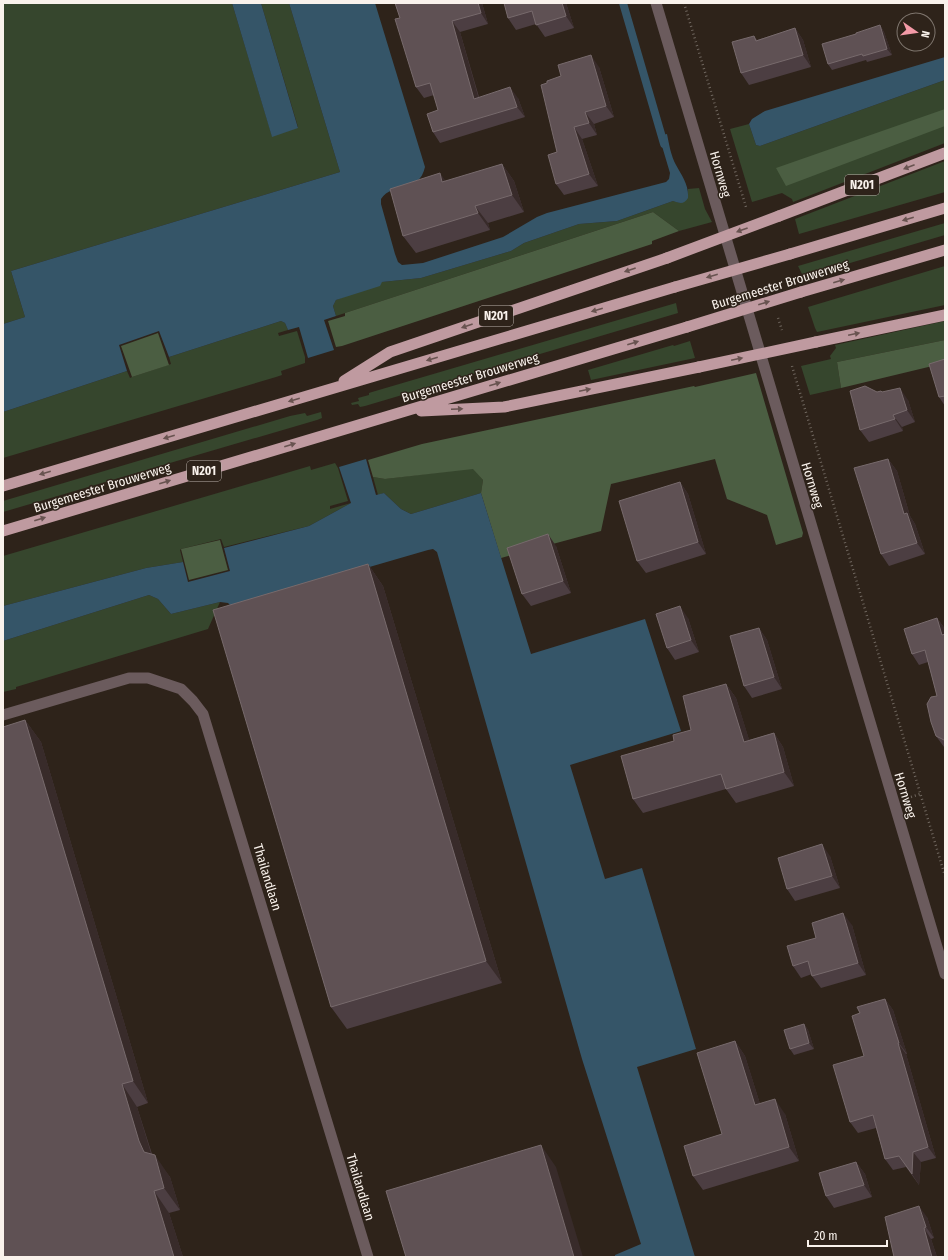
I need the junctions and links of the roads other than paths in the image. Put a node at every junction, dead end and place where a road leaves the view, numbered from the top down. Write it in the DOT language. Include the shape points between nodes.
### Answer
graph roads {
  1 [pos="656,3"];
  2 [pos="945,153"];
  3 [pos="945,208"];
  4 [pos="945,250"];
  5 [pos="945,315"];
  6 [pos="331,389"];
  7 [pos="404,411"];
  8 [pos="3,486"];
  9 [pos="3,530"];
  10 [pos="3,715"];
  11 [pos="945,974"];
  12 [pos="368,1257"];
  1 -- 11 [label="street, Hornweg"];
  2 -- 6 [label="highway, N201, one-way, bridge" via="667,258 390,352"];
  3 -- 6 [label="highway, Burgemeester Brouwerweg / N201, one-way, bridge"];
  7 -- 4 [label="highway, Burgemeester Brouwerweg / N201, one-way, bridge"];
  7 -- 5 [label="highway, N201, one-way, bridge" via="504,407"];
  6 -- 8 [label="highway, Burgemeester Brouwerweg / N201, one-way"];
  9 -- 7 [label="highway, Burgemeester Brouwerweg / N201, one-way"];
  10 -- 12 [label="street, Thailandlaan" via="129,678 148,678 181,689 203,714"];
}
